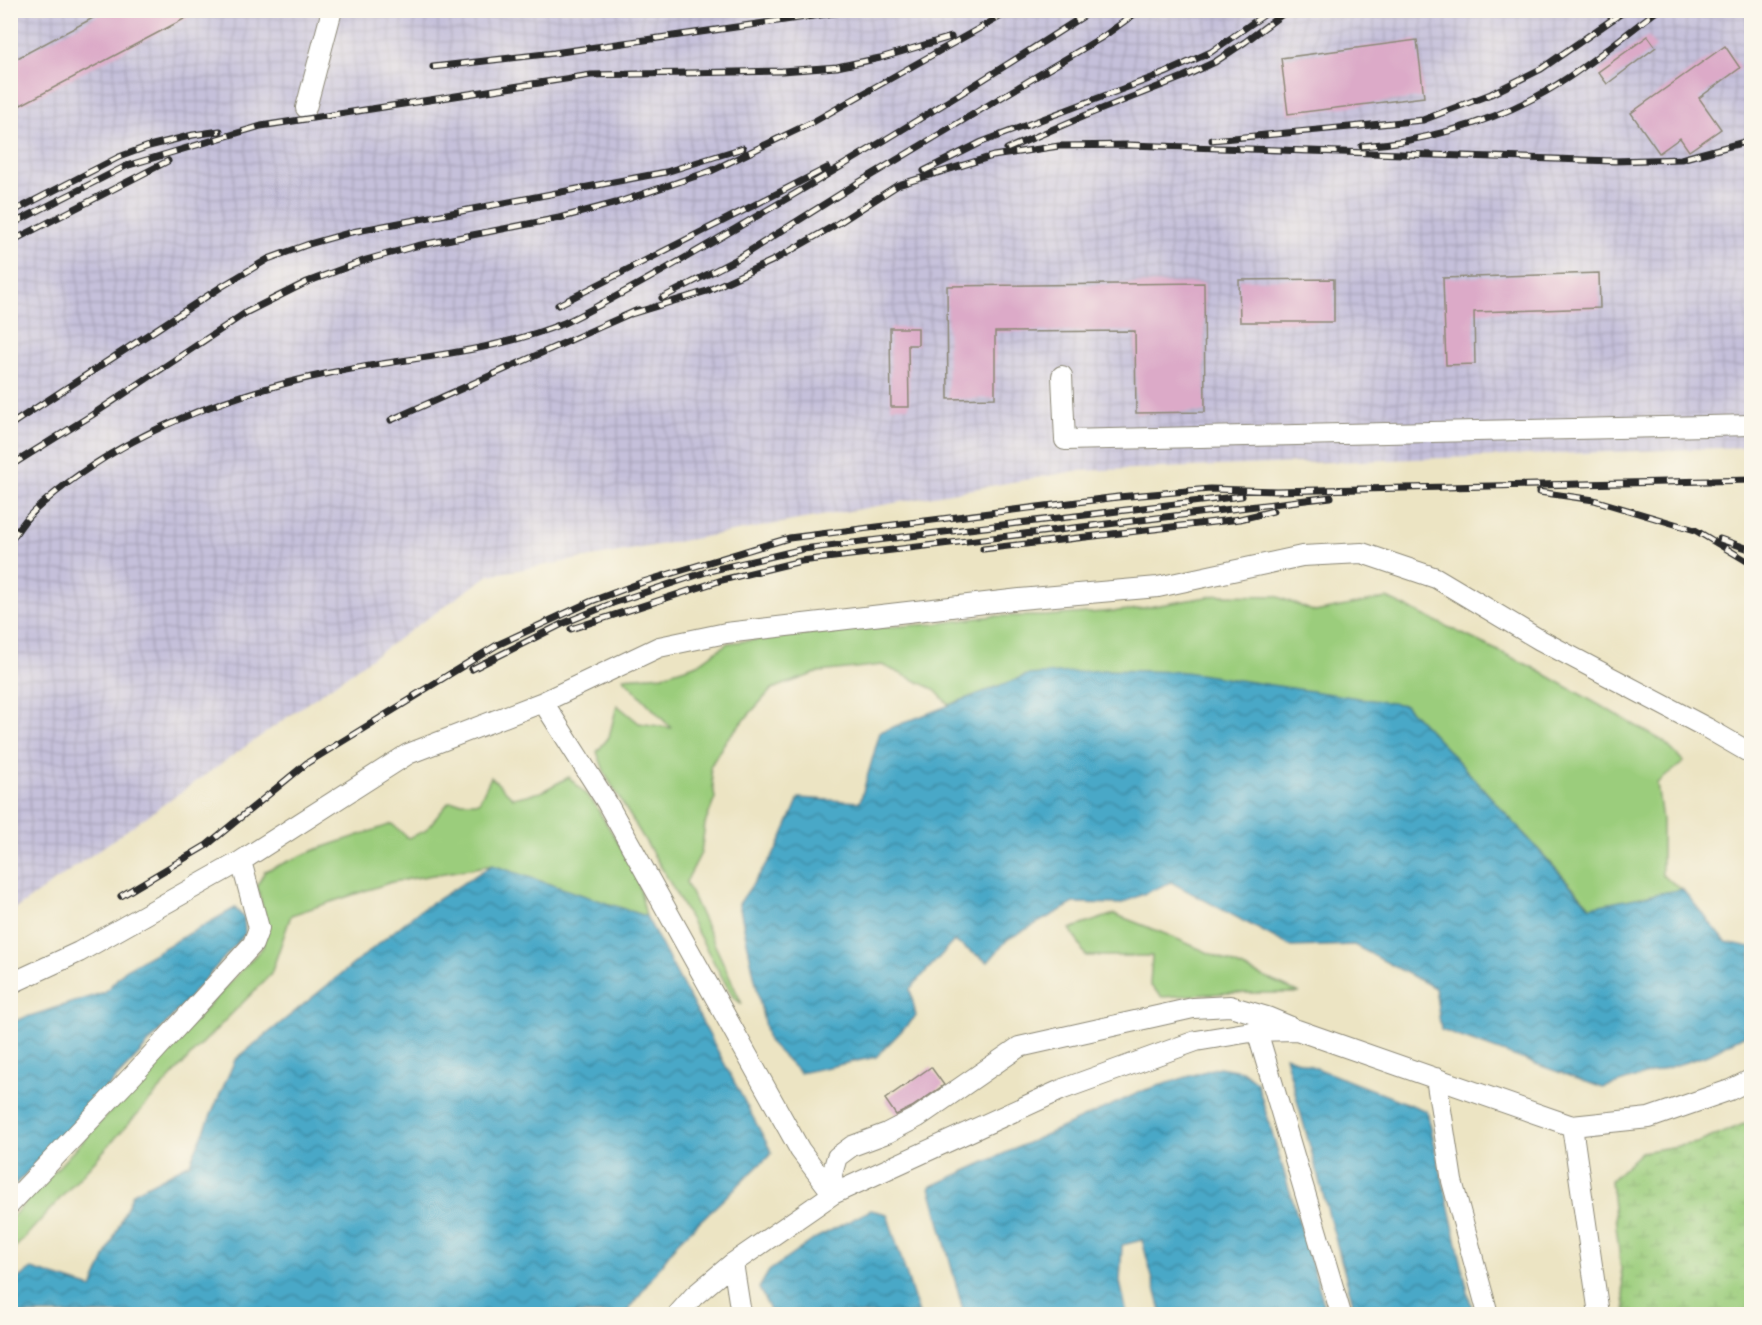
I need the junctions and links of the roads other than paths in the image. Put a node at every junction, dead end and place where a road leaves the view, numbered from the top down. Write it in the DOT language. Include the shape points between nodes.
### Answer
graph roads {
  1 [pos="332,10"];
  2 [pos="306,108"];
  3 [pos="1062,376"];
  4 [pos="1752,425"];
  5 [pos="543,702"];
  6 [pos="1752,754"];
  7 [pos="241,861"];
  8 [pos="10,984"];
  9 [pos="1297,1029"];
  10 [pos="1257,1031"];
  11 [pos="1436,1078"];
  12 [pos="1752,1078"];
  13 [pos="1572,1126"];
  14 [pos="833,1194"];
  15 [pos="10,1204"];
  16 [pos="733,1263"];
  17 [pos="678,1314"];
  18 [pos="741,1314"];
  19 [pos="1341,1314"];
  20 [pos="1488,1314"];
  21 [pos="1599,1314"];
  1 -- 2 [label="lane"];
  3 -- 4 [label="lane" via="1065,440"];
  5 -- 6 [label="lane" via="659,647 726,633 1158,587 1302,555 1362,553 1436,578 1540,640"];
  5 -- 7 [label="lane" via="408,754"];
  5 -- 14 [label="lane" via="606,801 800,1150"];
  7 -- 8 [label="lane" via="79,952"];
  7 -- 15 [label="lane" via="259,928 253,944"];
  9 -- 10 [label="lane"];
  9 -- 11 [label="lane"];
  9 -- 14 [label="lane" via="1230,1006 1193,1008 1019,1047 918,1117 837,1156 832,1174"];
  10 -- 14 [label="lane" via="1196,1041 1063,1089"];
  10 -- 19 [label="lane"];
  11 -- 13 [label="lane"];
  11 -- 20 [label="lane" via="1452,1181"];
  12 -- 13 [label="lane" via="1730,1090 1649,1118"];
  13 -- 21 [label="lane"];
  14 -- 16 [label="lane"];
  16 -- 17 [label="lane"];
  16 -- 18 [label="lane"];
}
